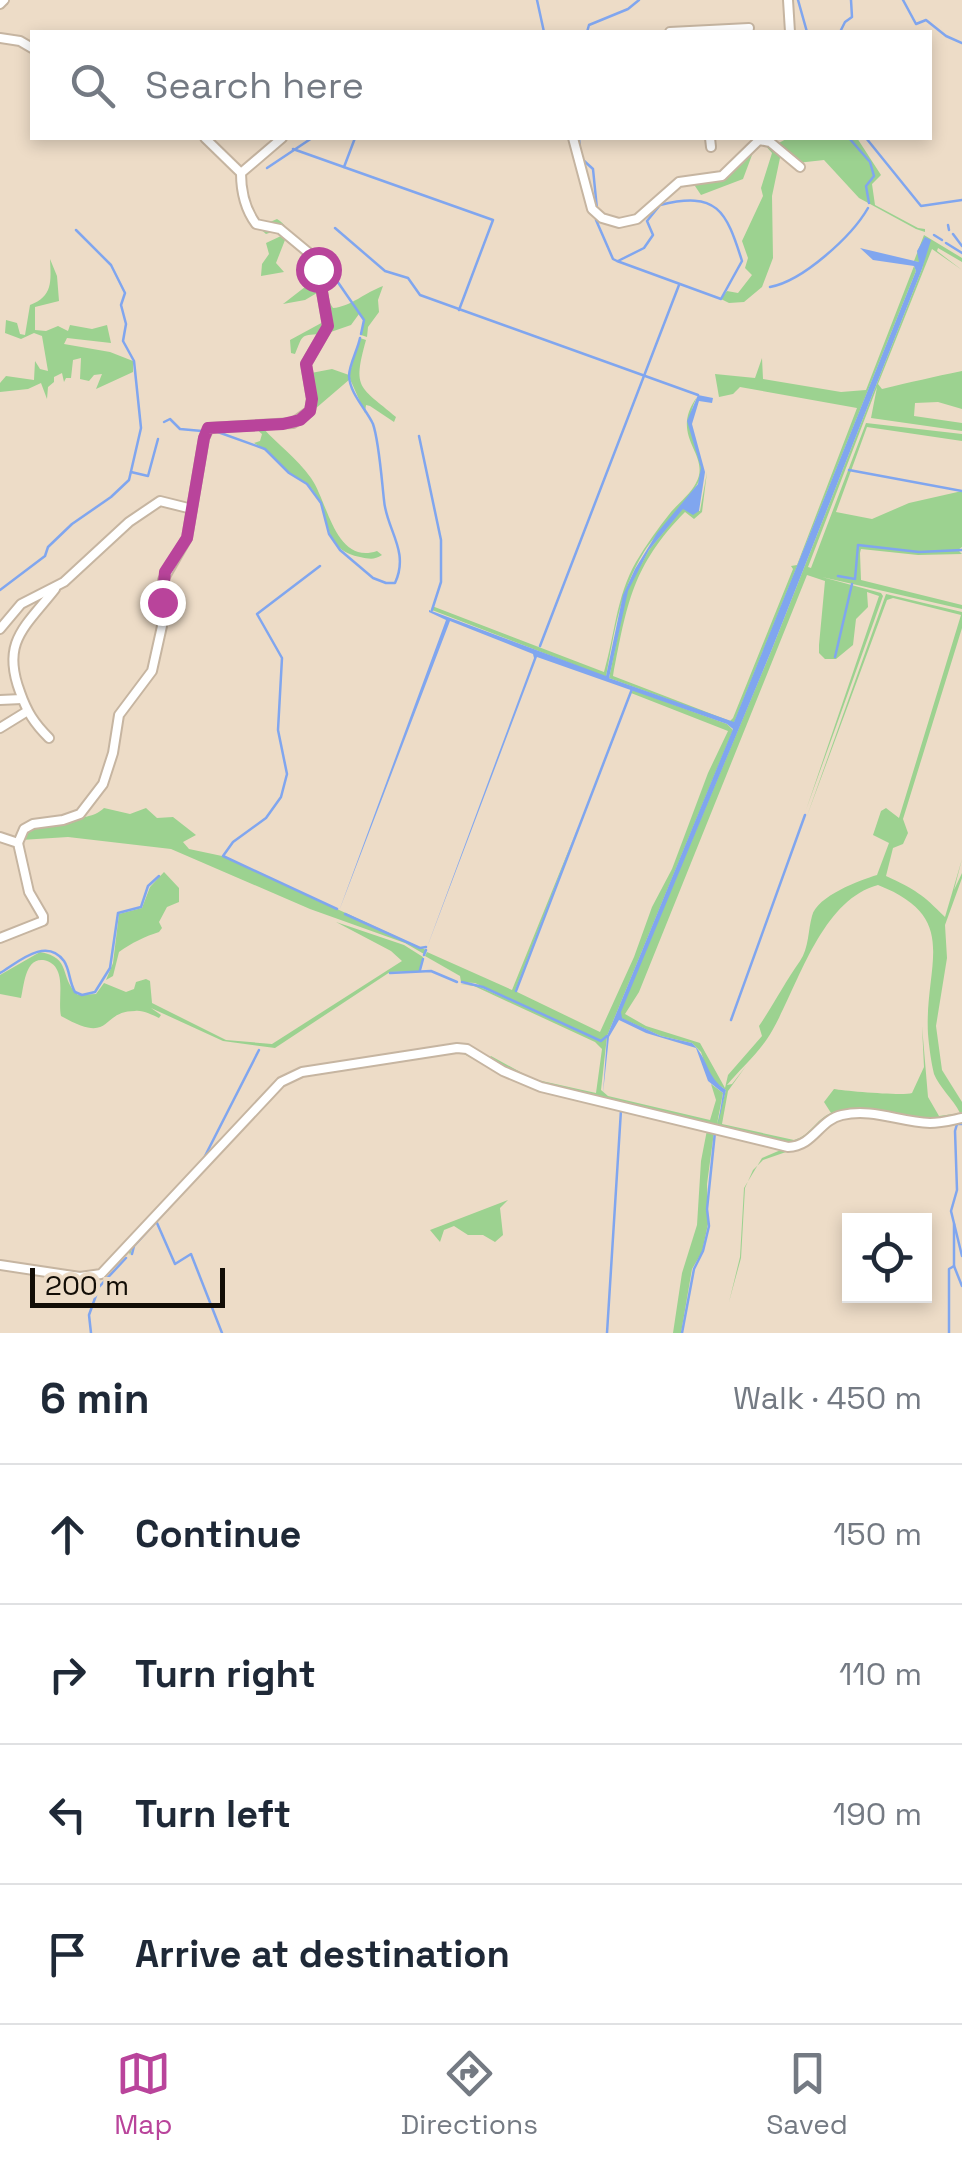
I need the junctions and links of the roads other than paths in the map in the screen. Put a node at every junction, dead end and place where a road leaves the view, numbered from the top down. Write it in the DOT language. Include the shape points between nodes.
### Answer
graph roads {
  1 [pos="788,0"];
  2 [pos="790,30"];
  3 [pos="0,38"];
  4 [pos="30,47"];
  5 [pos="208,140"];
  6 [pos="280,140"];
  7 [pos="574,140"];
  8 [pos="757,140"];
  9 [pos="762,140"];
  10 [pos="800,167"];
  11 [pos="241,173"];
  12 [pos="192,509"];
  13 [pos="58,586"];
  14 [pos="0,629"];
  15 [pos="22,698"];
  16 [pos="0,700"];
  17 [pos="26,712"];
  18 [pos="0,728"];
  19 [pos="49,738"];
  20 [pos="0,837"];
  21 [pos="18,843"];
  22 [pos="0,938"];
  23 [pos="962,1118"];
  24 [pos="0,1264"];
  1 -- 2 [label="street"];
  3 -- 4 [label="street"];
  5 -- 11 [label="street"];
  6 -- 11 [label="street"];
  7 -- 8 [label="street" via="592,208 619,223 638,219 684,179 722,176"];
  9 -- 10 [label="street"];
  11 -- 12 [label="street" via="256,224 280,229 317,264 328,326 306,364 310,411 283,424 208,428"];
  12 -- 13 [label="street" via="160,501"];
  12 -- 21 [label="street" via="187,538 163,580 152,671 119,716 103,784 80,814 33,824"];
  13 -- 14 [label="street" via="21,604"];
  13 -- 15 [label="street" via="12,652"];
  15 -- 16 [label="street"];
  15 -- 17 [label="street"];
  17 -- 18 [label="street"];
  17 -- 19 [label="street"];
  20 -- 21 [label="street"];
  21 -- 22 [label="street" via="43,921"];
  23 -- 24 [label="street" via="932,1123 878,1112 845,1114 831,1118 806,1143 788,1147 541,1087 467,1049 375,1060 281,1082 101,1274 80,1278"];
}
